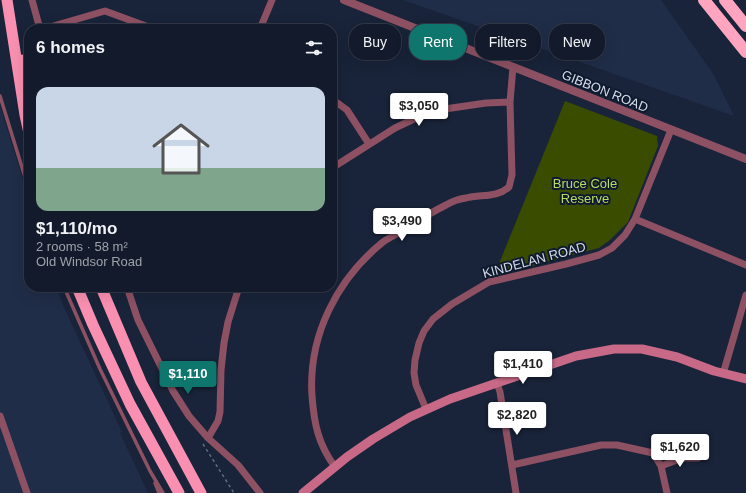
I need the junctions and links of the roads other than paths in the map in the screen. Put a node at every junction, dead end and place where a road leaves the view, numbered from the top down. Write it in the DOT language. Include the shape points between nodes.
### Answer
graph roads {
  1 [pos="32,0"];
  2 [pos="272,0"];
  3 [pos="344,0"];
  4 [pos="704,0"];
  5 [pos="725,0"];
  6 [pos="8,4"];
  7 [pos="40,24"];
  8 [pos="60,24"];
  9 [pos="140,24"];
  10 [pos="262,24"];
  11 [pos="746,26"];
  12 [pos="746,52"];
  13 [pos="24,65"];
  14 [pos="513,67"];
  15 [pos="0,96"];
  16 [pos="510,102"];
  17 [pos="337,103"];
  18 [pos="24,108"];
  19 [pos="671,130"];
  20 [pos="369,144"];
  21 [pos="746,160"];
  22 [pos="337,165"];
  23 [pos="24,174"];
  24 [pos="635,219"];
  25 [pos="746,265"];
  26 [pos="66,292"];
  27 [pos="79,292"];
  28 [pos="103,292"];
  29 [pos="128,292"];
  30 [pos="237,292"];
  31 [pos="746,295"];
  32 [pos="723,374"];
  33 [pos="746,379"];
  34 [pos="496,383"];
  35 [pos="426,409"];
  36 [pos="0,416"];
  37 [pos="208,438"];
  38 [pos="653,454"];
  39 [pos="682,458"];
  40 [pos="698,458"];
  41 [pos="512,465"];
  42 [pos="661,466"];
  43 [pos="335,467"];
  44 [pos="150,471"];
  45 [pos="308,492"];
  46 [pos="27,493"];
  47 [pos="159,493"];
  48 [pos="163,493"];
  49 [pos="179,493"];
  50 [pos="201,493"];
  51 [pos="260,493"];
  52 [pos="516,493"];
  53 [pos="666,493"];
  1 -- 7 [label="street"];
  2 -- 10 [label="street"];
  3 -- 14 [label="street, GIBBON ROAD"];
  4 -- 12 [label="highway"];
  5 -- 11 [label="highway"];
  6 -- 13 [label="highway"];
  6 -- 18 [label="highway"];
  8 -- 9 [label="street" via="105,11"];
  14 -- 16 [label="street"];
  14 -- 19 [label="street, GIBBON ROAD"];
  15 -- 23 [label="lane"];
  16 -- 20 [label="street" via="438,110 395,128"];
  16 -- 43 [label="street" via="512,174 509,187 499,193 447,204 384,242 355,269 330,307 316,344 311,384 314,417 321,444"];
  17 -- 20 [label="street" via="347,110"];
  19 -- 21 [label="street, GIBBON ROAD"];
  19 -- 24 [label="street, KINDELAN ROAD"];
  20 -- 22 [label="street"];
  24 -- 25 [label="street"];
  24 -- 35 [label="street, KINDELAN ROAD" via="620,241 599,255 489,282 432,319 419,343 414,373"];
  26 -- 44 [label="lane" via="100,369"];
  27 -- 49 [label="highway" via="130,404"];
  28 -- 50 [label="highway" via="141,382"];
  29 -- 37 [label="street" via="138,320 173,391 189,416"];
  30 -- 37 [label="street" via="224,343 218,422"];
  31 -- 32 [label="street"];
  32 -- 33 [label="main road"];
  32 -- 34 [label="main road" via="664,353 633,348 576,356"];
  34 -- 35 [label="main road"];
  34 -- 41 [label="street" via="500,392"];
  35 -- 43 [label="main road" via="384,432"];
  36 -- 46 [label="street"];
  37 -- 51 [label="street" via="238,465"];
  38 -- 39 [label="street"];
  38 -- 41 [label="street" via="617,445 601,445"];
  38 -- 42 [label="street"];
  39 -- 40 [label="street"];
  39 -- 42 [label="street"];
  41 -- 52 [label="street"];
  42 -- 53 [label="street"];
  43 -- 45 [label="main road"];
  44 -- 47 [label="lane"];
  44 -- 48 [label="lane"];
}
